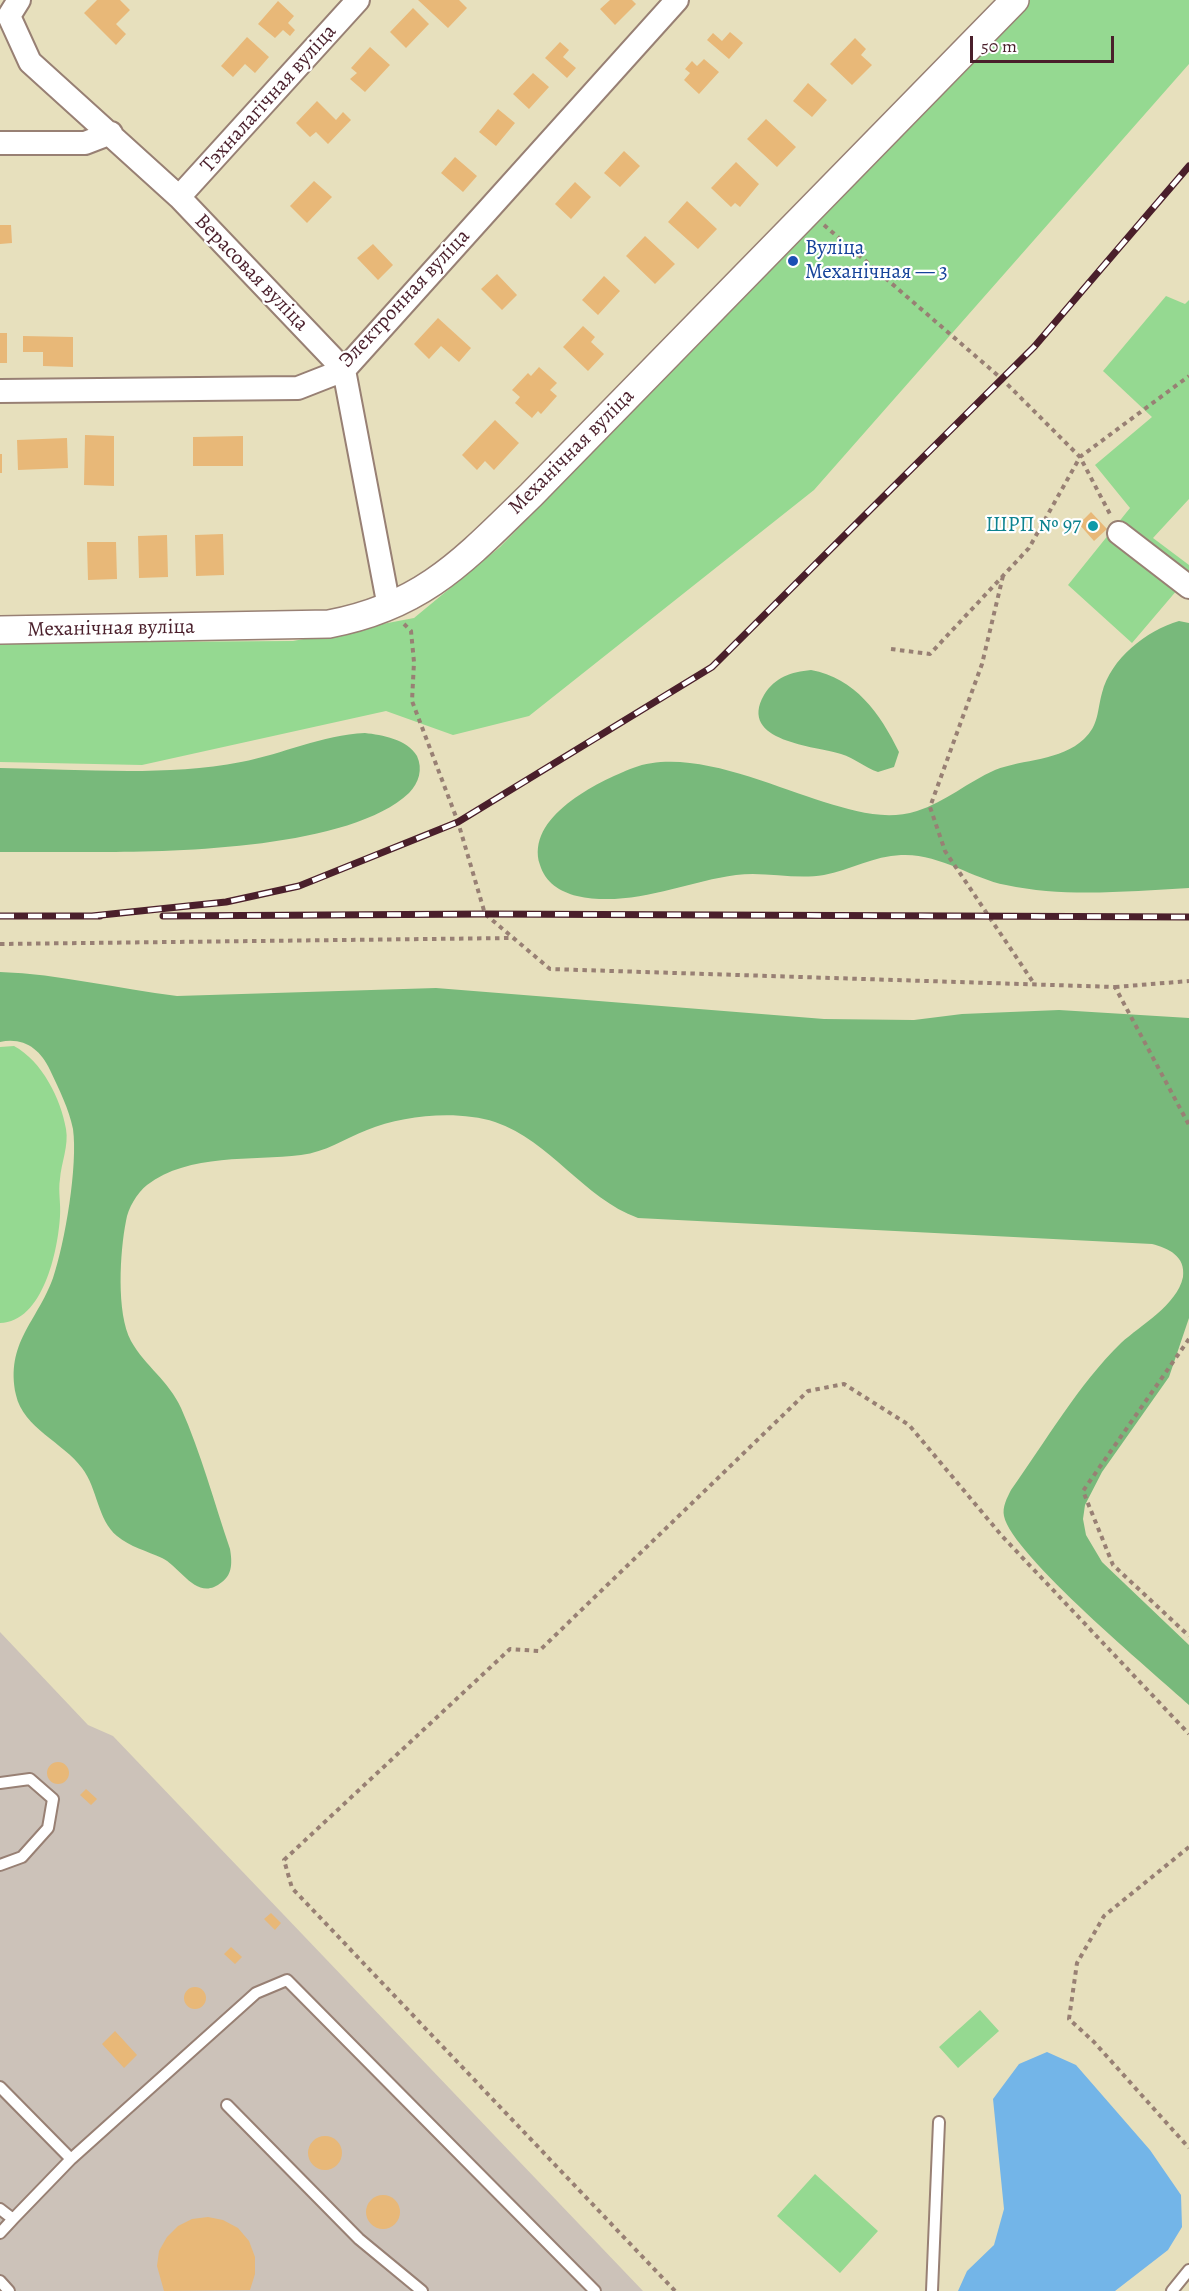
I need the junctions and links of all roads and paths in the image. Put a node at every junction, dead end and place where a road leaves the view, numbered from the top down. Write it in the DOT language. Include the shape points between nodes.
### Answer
graph roads {
  1 [pos="358,0"];
  2 [pos="677,0"];
  3 [pos="1015,0"];
  4 [pos="9,7"];
  5 [pos="111,133"];
  6 [pos="0,143"];
  7 [pos="179,197"];
  8 [pos="809,212"];
  9 [pos="344,370"];
  10 [pos="1189,376"];
  11 [pos="0,391"];
  12 [pos="1080,457"];
  13 [pos="1119,533"];
  14 [pos="1003,576"];
  15 [pos="1189,587"];
  16 [pos="389,607"];
  17 [pos="0,630"];
  18 [pos="891,649"];
  19 [pos="513,938"];
  20 [pos="0,944"];
  21 [pos="1189,981"];
  22 [pos="1035,985"];
  23 [pos="1115,987"];
  24 [pos="1189,1125"];
  25 [pos="1189,1339"];
  26 [pos="1189,1636"];
  27 [pos="1189,1734"];
  28 [pos="0,1785"];
  29 [pos="1189,1847"];
  30 [pos="0,1865"];
  31 [pos="0,2087"];
  32 [pos="227,2105"];
  33 [pos="939,2122"];
  34 [pos="1189,2148"];
  35 [pos="71,2160"];
  36 [pos="0,2209"];
  37 [pos="13,2220"];
  38 [pos="0,2233"];
  39 [pos="1189,2270"];
  40 [pos="0,2281"];
  41 [pos="9,2291"];
  42 [pos="422,2291"];
  43 [pos="595,2291"];
  44 [pos="675,2291"];
  45 [pos="932,2291"];
  46 [pos="1172,2291"];
  1 -- 7 [label="street, Тэхналагічная вуліца"];
  2 -- 9 [label="street, Электронная вуліца"];
  3 -- 8 [label="street, Механічная вуліца"];
  4 -- 5 [label="street, Верасовая вуліца" via="30,62"];
  5 -- 6 [label="street" via="85,143"];
  5 -- 7 [label="street, Верасовая вуліца"];
  7 -- 9 [label="street, Верасовая вуліца"];
  8 -- 12 [label="path" via="1002,379"];
  8 -- 16 [label="street, Механічная вуліца" via="460,564 411,598"];
  9 -- 11 [label="street, Электронная вуліца" via="298,388"];
  9 -- 16 [label="street"];
  10 -- 12 [label="path"];
  12 -- 13 [label="path"];
  12 -- 14 [label="path" via="1029,548"];
  13 -- 15 [label="street"];
  14 -- 18 [label="path" via="930,654"];
  14 -- 22 [label="path" via="982,664 930,807 945,851"];
  16 -- 17 [label="street, Механічная вуліца" via="362,618 298,626"];
  16 -- 19 [label="path" via="411,631 412,701 458,822 485,914"];
  19 -- 20 [label="path"];
  19 -- 22 [label="path" via="550,969"];
  21 -- 23 [label="path"];
  22 -- 23 [label="path"];
  23 -- 24 [label="path"];
  25 -- 26 [label="path" via="1083,1491 1113,1565"];
  27 -- 44 [label="path" via="1002,1536 909,1425 844,1384 808,1391 538,1651 510,1649 284,1860 292,1888"];
  28 -- 30 [label="lane" via="30,1779 53,1800 48,1828 22,1857"];
  29 -- 34 [label="path" via="1104,1916 1077,1963 1070,2019"];
  31 -- 35 [label="lane"];
  32 -- 42 [label="lane" via="359,2239"];
  33 -- 45 [label="lane"];
  35 -- 37 [label="lane"];
  35 -- 43 [label="lane" via="256,1993 287,1980"];
  36 -- 37 [label="lane"];
  37 -- 38 [label="lane"];
  39 -- 46 [label="lane"];
  40 -- 41 [label="lane"];
}
